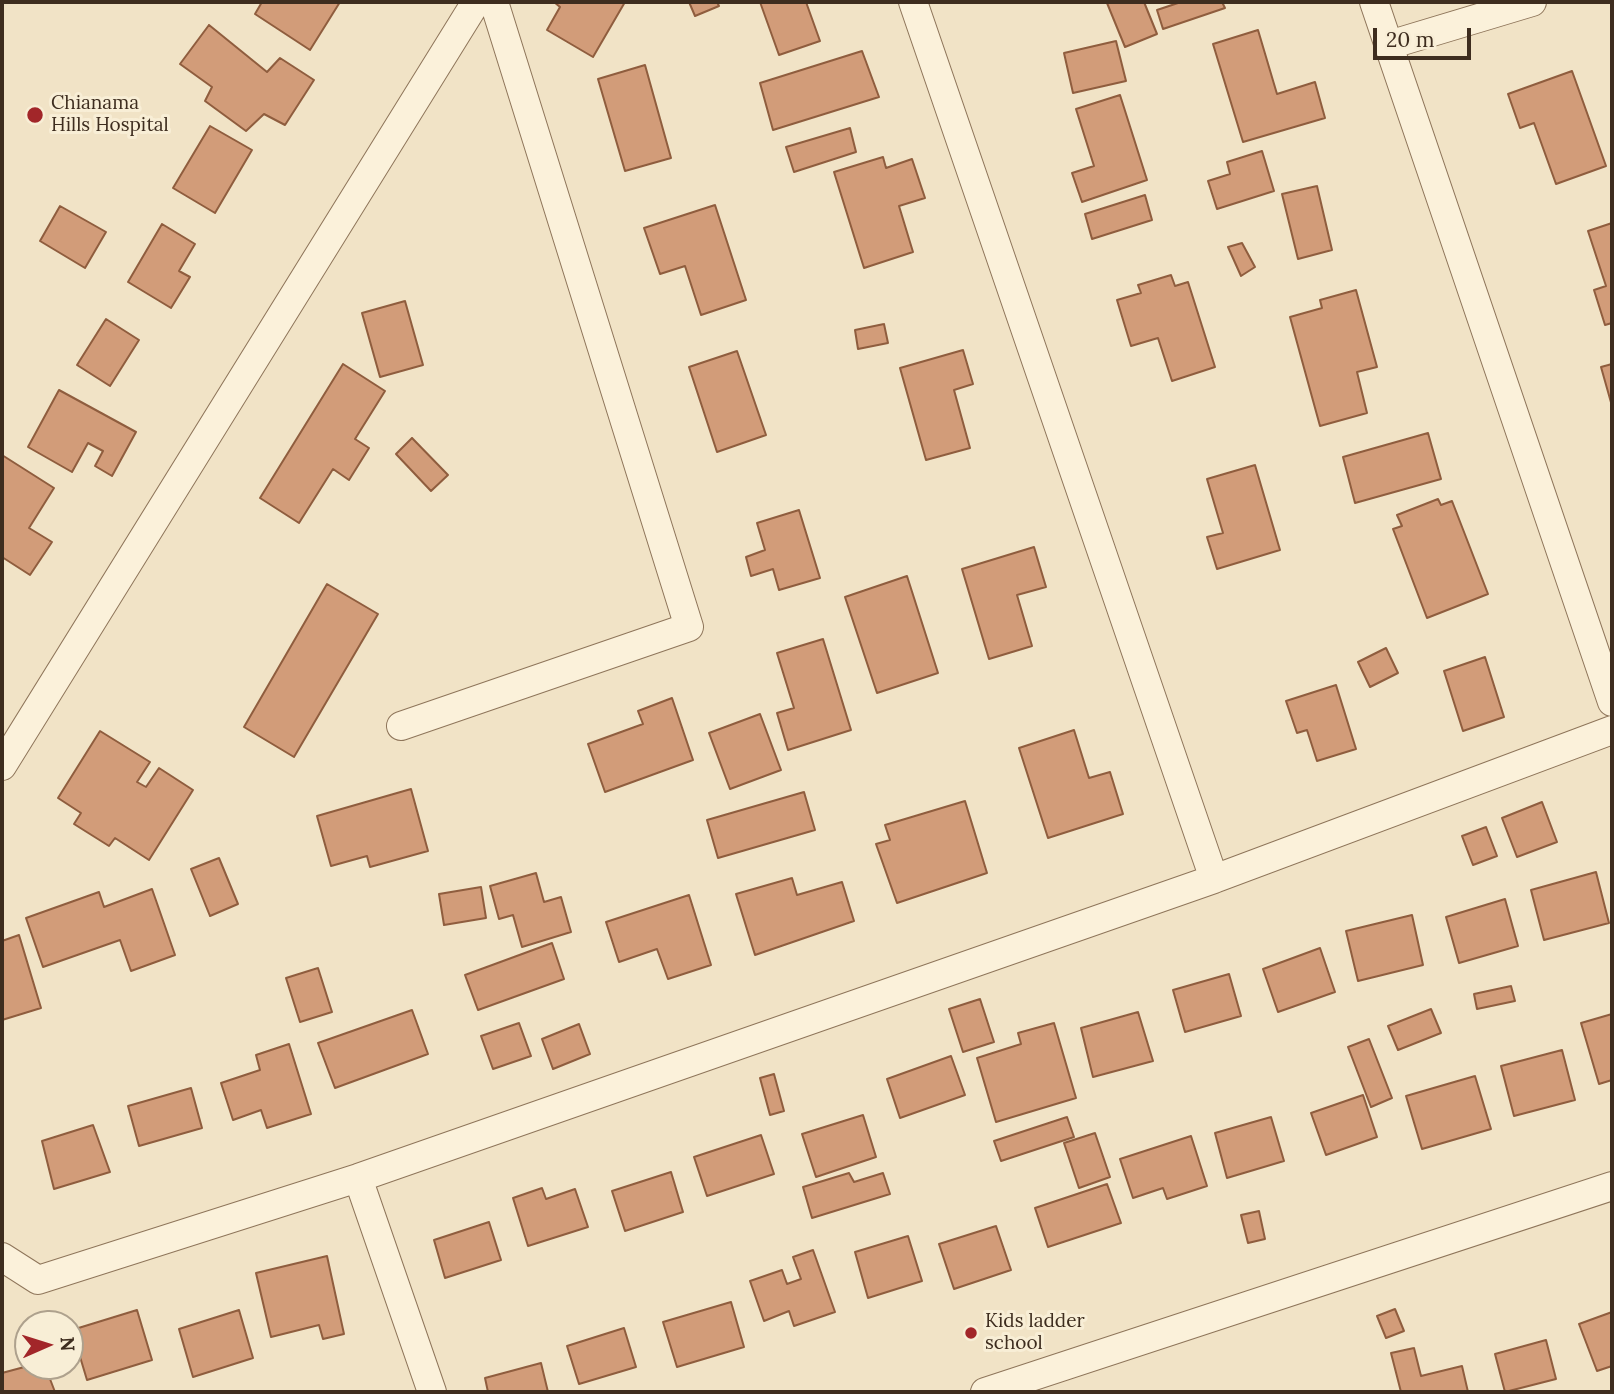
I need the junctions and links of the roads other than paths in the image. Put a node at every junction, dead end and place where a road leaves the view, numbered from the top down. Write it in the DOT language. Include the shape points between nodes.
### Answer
graph roads {
  1 [pos="475,2"];
  2 [pos="494,2"];
  3 [pos="913,2"];
  4 [pos="1374,2"];
  5 [pos="1532,2"];
  6 [pos="1389,46"];
  7 [pos="1612,702"];
  8 [pos="401,726"];
  9 [pos="1612,730"];
  10 [pos="2,766"];
  11 [pos="1214,879"];
  12 [pos="358,1178"];
  13 [pos="1612,1186"];
  14 [pos="2,1257"];
  15 [pos="432,1392"];
  16 [pos="985,1392"];
  1 -- 10 [label="street"];
  2 -- 8 [label="street" via="689,627"];
  3 -- 11 [label="street"];
  4 -- 6 [label="street"];
  5 -- 6 [label="street"];
  6 -- 7 [label="street"];
  9 -- 11 [label="street"];
  11 -- 12 [label="street"];
  12 -- 14 [label="street" via="38,1280"];
  12 -- 15 [label="street"];
  13 -- 16 [label="street"];
}
